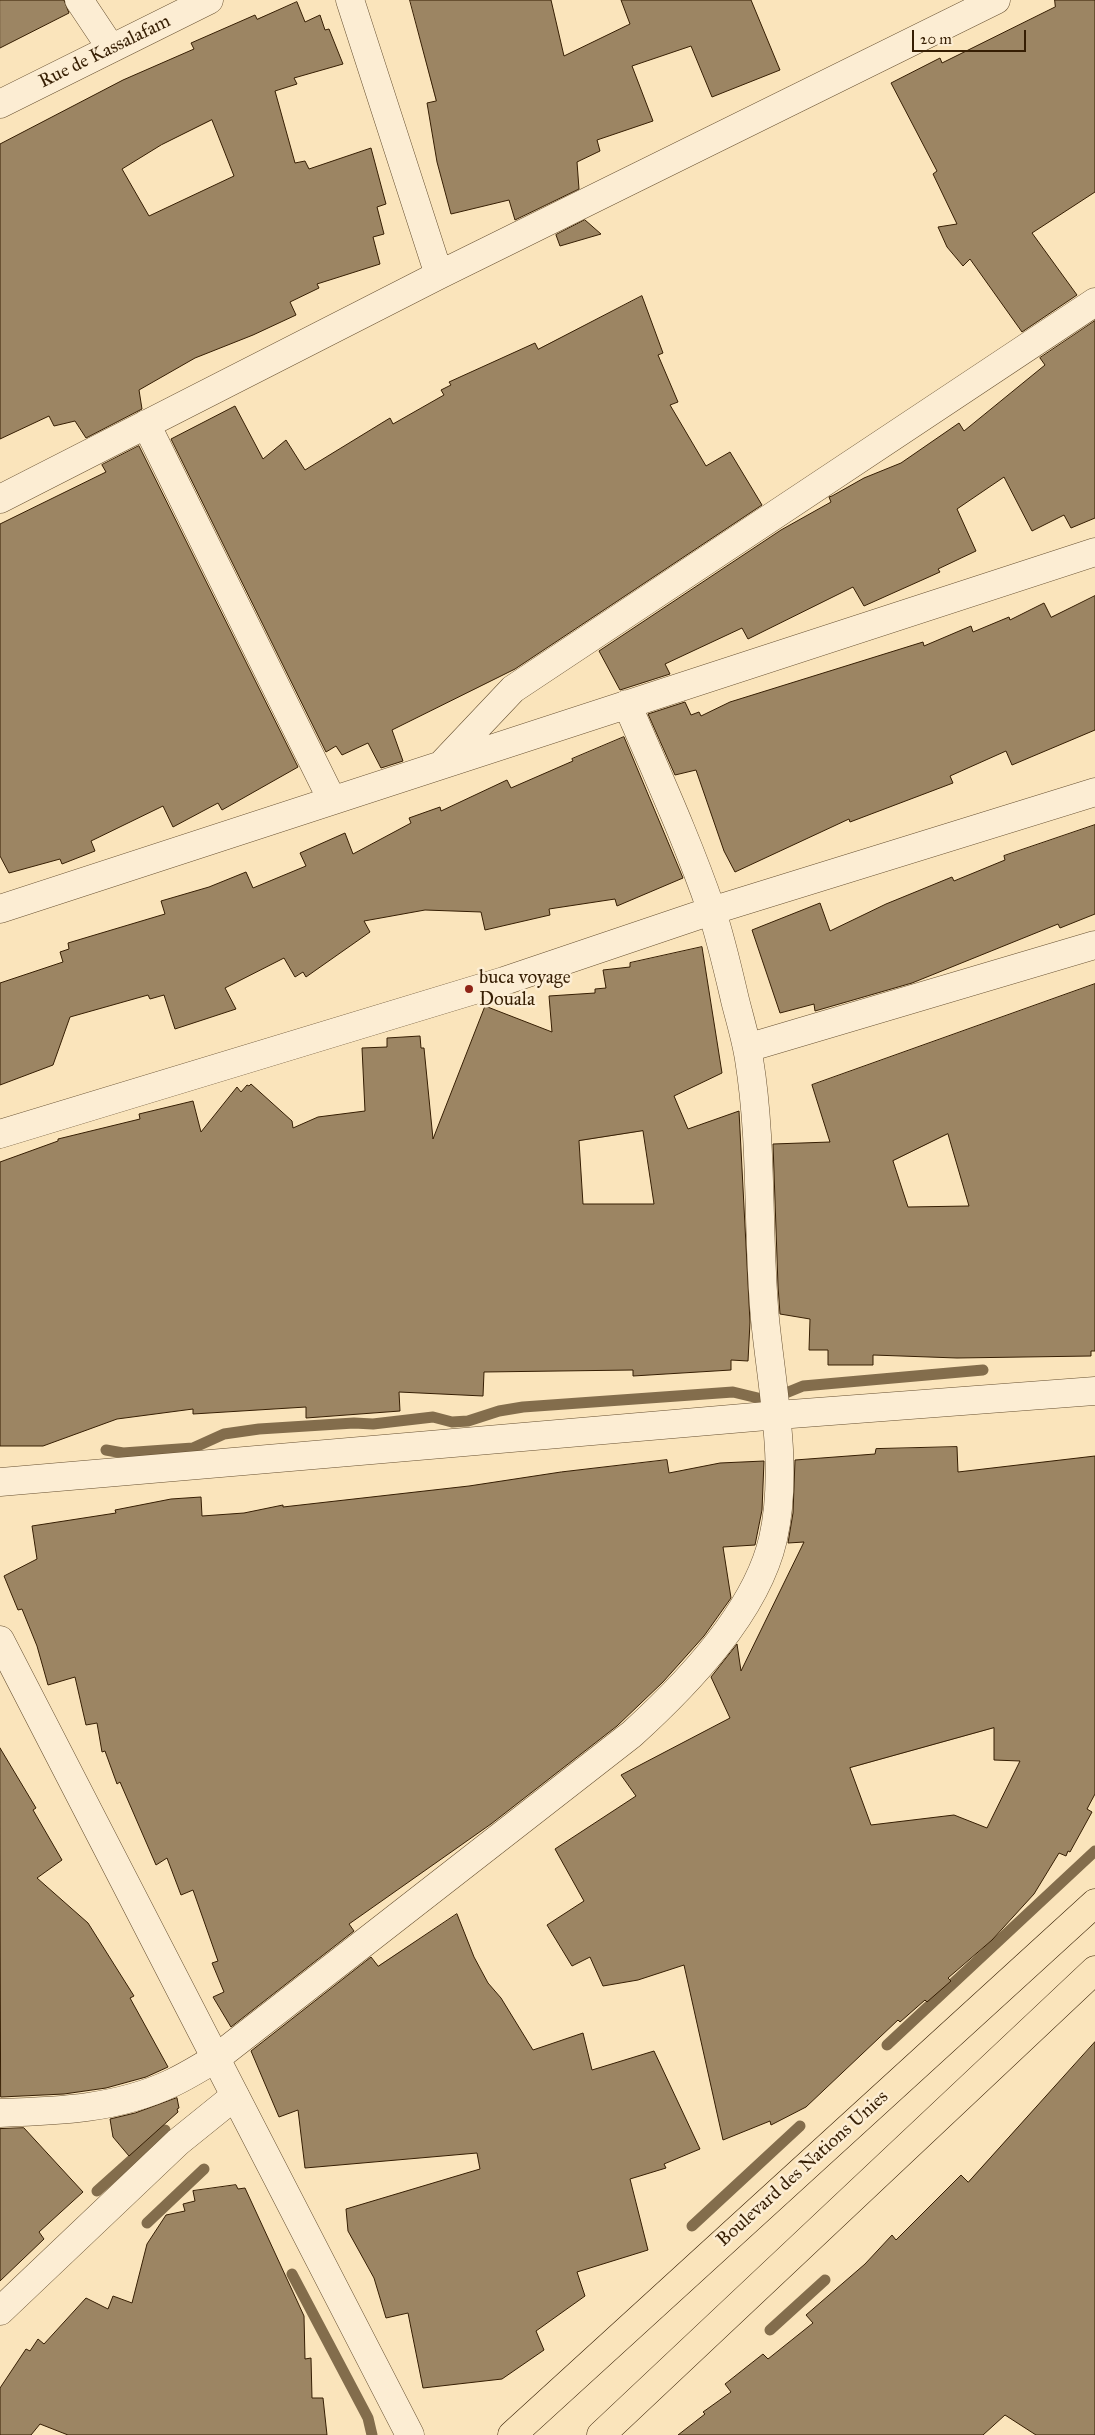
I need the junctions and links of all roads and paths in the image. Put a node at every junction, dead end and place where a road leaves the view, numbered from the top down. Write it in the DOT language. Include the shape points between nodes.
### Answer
graph roads {
  1 [pos="80,0"];
  2 [pos="209,0"];
  3 [pos="350,0"];
  4 [pos="996,0"];
  5 [pos="112,48"];
  6 [pos="0,104"];
  7 [pos="438,275"];
  8 [pos="1095,302"];
  9 [pos="146,424"];
  10 [pos="0,499"];
  11 [pos="1095,552"];
  12 [pos="627,704"];
  13 [pos="441,765"];
  14 [pos="1095,792"];
  15 [pos="332,800"];
  16 [pos="0,909"];
  17 [pos="712,911"];
  18 [pos="1095,945"];
  19 [pos="747,1048"];
  20 [pos="0,1134"];
  21 [pos="1095,1391"];
  22 [pos="778,1415"];
  23 [pos="0,1482"];
  24 [pos="0,1640"];
  25 [pos="1095,1903"];
  26 [pos="1095,1970"];
  27 [pos="216,2059"];
  28 [pos="235,2096"];
  29 [pos="0,2113"];
  30 [pos="0,2312"];
  31 [pos="410,2435"];
  32 [pos="512,2435"];
  33 [pos="601,2435"];
  1 -- 5 [label="street"];
  2 -- 5 [label="street, Rue de Kassalafam"];
  3 -- 7 [label="street"];
  4 -- 7 [label="street"];
  5 -- 6 [label="street, Rue de Kassalafam"];
  7 -- 9 [label="street"];
  8 -- 13 [label="street" via="513,689"];
  9 -- 10 [label="street"];
  9 -- 15 [label="street"];
  11 -- 12 [label="street"];
  12 -- 13 [label="street"];
  12 -- 17 [label="street"];
  13 -- 15 [label="street"];
  14 -- 17 [label="street"];
  15 -- 16 [label="street"];
  17 -- 19 [label="street"];
  17 -- 20 [label="street" via="504,981"];
  18 -- 19 [label="street"];
  19 -- 22 [label="street" via="758,1163 765,1319"];
  21 -- 22 [label="street"];
  22 -- 23 [label="street"];
  22 -- 27 [label="street" via="778,1502 773,1540 744,1606 675,1694 632,1734"];
  24 -- 27 [label="street"];
  25 -- 32 [label="main road, Boulevard des Nations Unies"];
  26 -- 33 [label="main road"];
  27 -- 28 [label="street"];
  27 -- 29 [label="street" via="172,2083 108,2105"];
  28 -- 30 [label="street" via="178,2142"];
  28 -- 31 [label="street"];
}
